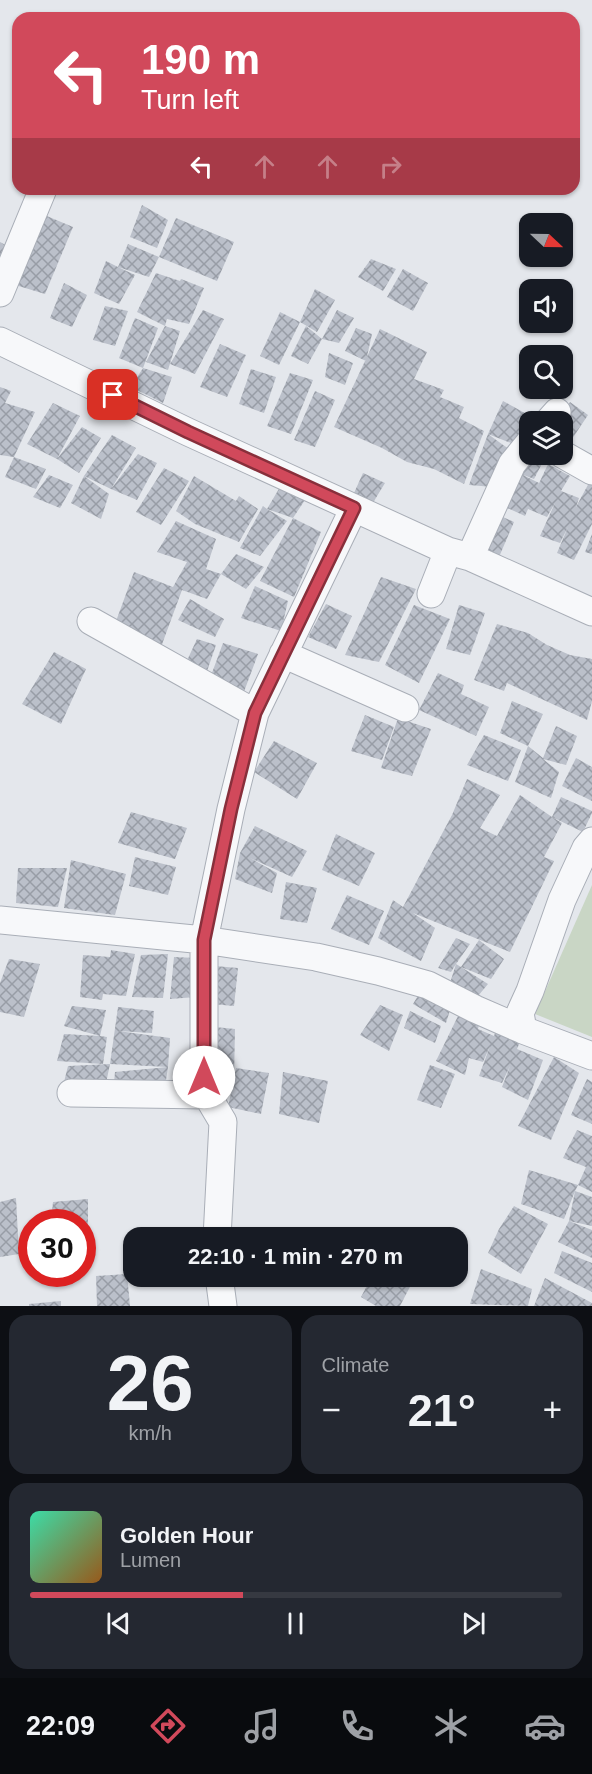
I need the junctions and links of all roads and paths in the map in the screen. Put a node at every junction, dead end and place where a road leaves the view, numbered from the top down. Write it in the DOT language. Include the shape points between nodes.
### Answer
graph roads {
  1 [pos="41,195"];
  2 [pos="0,293"];
  3 [pos="0,341"];
  4 [pos="519,455"];
  5 [pos="573,460"];
  6 [pos="592,471"];
  7 [pos="354,508"];
  8 [pos="459,554"];
  9 [pos="431,594"];
  10 [pos="592,612"];
  11 [pos="91,621"];
  12 [pos="283,654"];
  13 [pos="405,708"];
  14 [pos="255,713"];
  15 [pos="592,841"];
  16 [pos="0,920"];
  17 [pos="204,940"];
  18 [pos="523,1030"];
  19 [pos="592,1056"];
  20 [pos="71,1093"];
  21 [pos="207,1095"];
  22 [pos="218,1227"];
  23 [pos="221,1287"];
  24 [pos="224,1306"];
  1 -- 2 [label="street"];
  3 -- 7 [label="street"];
  4 -- 8 [label="street"];
  5 -- 6 [label="street"];
  7 -- 8 [label="street"];
  7 -- 12 [label="street"];
  8 -- 9 [label="street"];
  8 -- 10 [label="street"];
  11 -- 14 [label="street"];
  12 -- 13 [label="street"];
  12 -- 14 [label="street"];
  14 -- 17 [label="street"];
  15 -- 18 [label="street" via="562,900 520,1013"];
  16 -- 17 [label="street"];
  17 -- 18 [label="street" via="316,957 428,985"];
  17 -- 21 [label="street"];
  18 -- 19 [label="street"];
  20 -- 21 [label="street"];
  21 -- 22 [label="street" via="223,1122"];
  23 -- 24 [label="street"];
}
